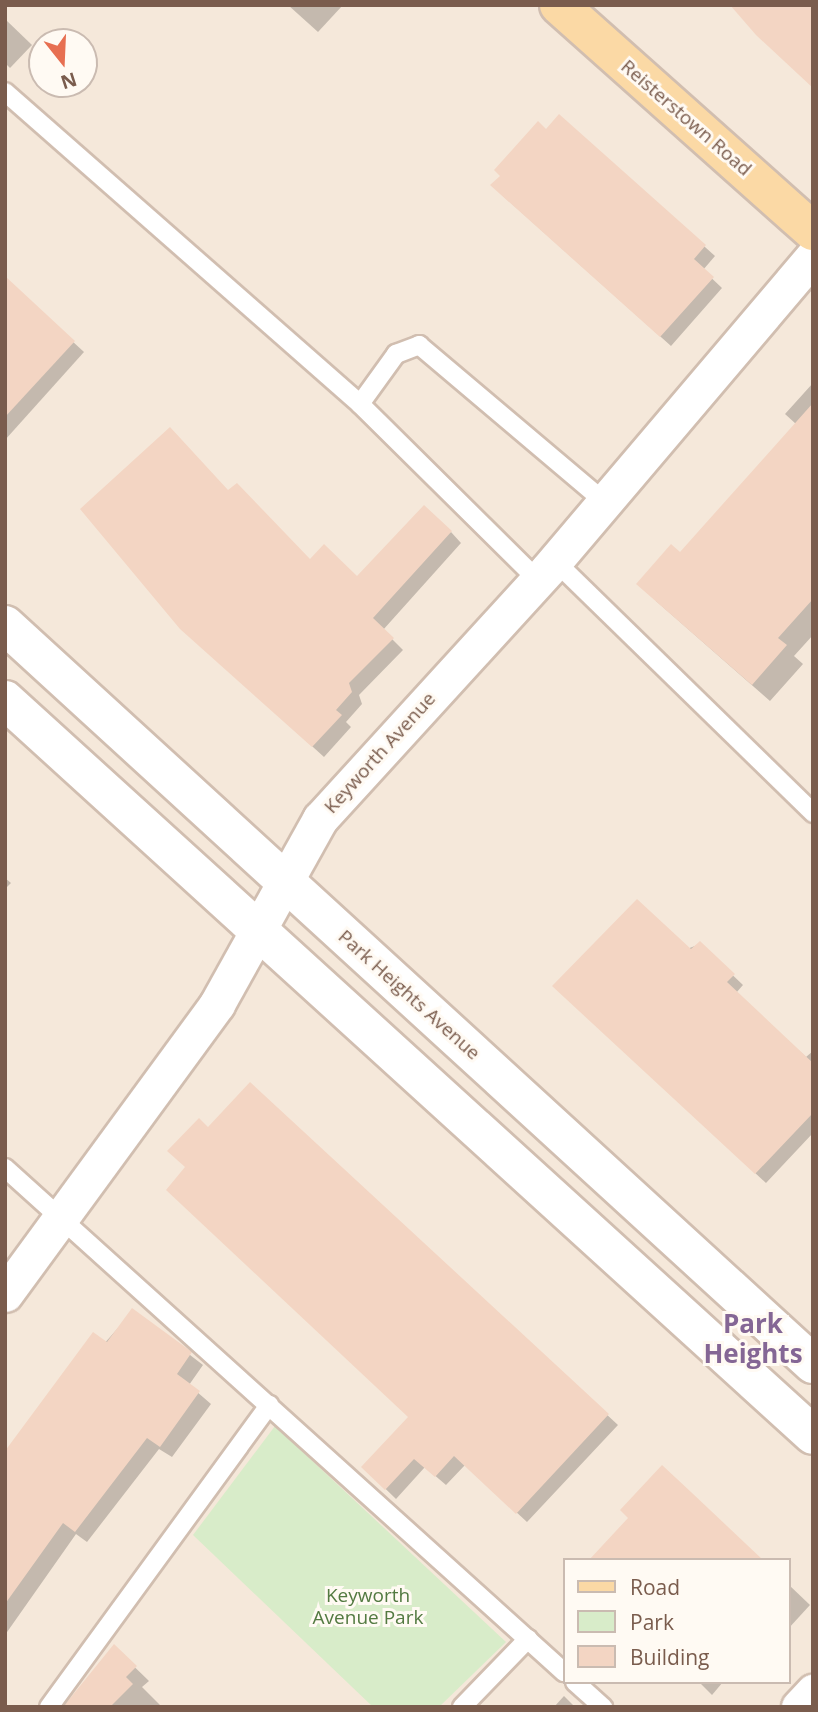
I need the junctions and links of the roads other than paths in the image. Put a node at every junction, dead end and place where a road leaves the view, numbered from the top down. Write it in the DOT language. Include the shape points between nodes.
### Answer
graph roads {
  1 [pos="559,5"];
  2 [pos="5,92"];
  3 [pos="813,231"];
  4 [pos="813,256"];
  5 [pos="360,404"];
  6 [pos="605,502"];
  7 [pos="546,570"];
  8 [pos="5,625"];
  9 [pos="5,701"];
  10 [pos="809,802"];
  11 [pos="283,880"];
  12 [pos="257,935"];
  13 [pos="5,1168"];
  14 [pos="61,1217"];
  15 [pos="5,1294"];
  16 [pos="813,1364"];
  17 [pos="269,1405"];
  18 [pos="813,1435"];
  19 [pos="528,1639"];
  20 [pos="562,1670"];
  21 [pos="577,1684"];
  22 [pos="813,1692"];
  23 [pos="49,1707"];
  24 [pos="462,1707"];
  25 [pos="603,1707"];
  26 [pos="799,1707"];
  1 -- 3 [label="main road, Reisterstown Road"];
  2 -- 5 [label="lane"];
  4 -- 6 [label="street, Keyworth Avenue"];
  5 -- 6 [label="lane" via="396,355 419,345"];
  5 -- 7 [label="lane"];
  6 -- 7 [label="street, Keyworth Avenue"];
  7 -- 10 [label="lane"];
  7 -- 11 [label="street, Keyworth Avenue" via="320,819"];
  8 -- 11 [label="main road, Park Heights Avenue"];
  9 -- 12 [label="main road"];
  11 -- 12 [label="street, Keyworth Avenue"];
  11 -- 16 [label="main road, Park Heights Avenue"];
  12 -- 14 [label="street, Keyworth Avenue" via="217,1004"];
  12 -- 18 [label="main road"];
  13 -- 14 [label="lane"];
  14 -- 15 [label="street, Keyworth Avenue"];
  14 -- 17 [label="lane"];
  17 -- 19 [label="lane"];
  17 -- 23 [label="lane"];
  19 -- 20 [label="lane"];
  19 -- 24 [label="lane"];
  21 -- 25 [label="lane"];
  22 -- 26 [label="street"];
}
